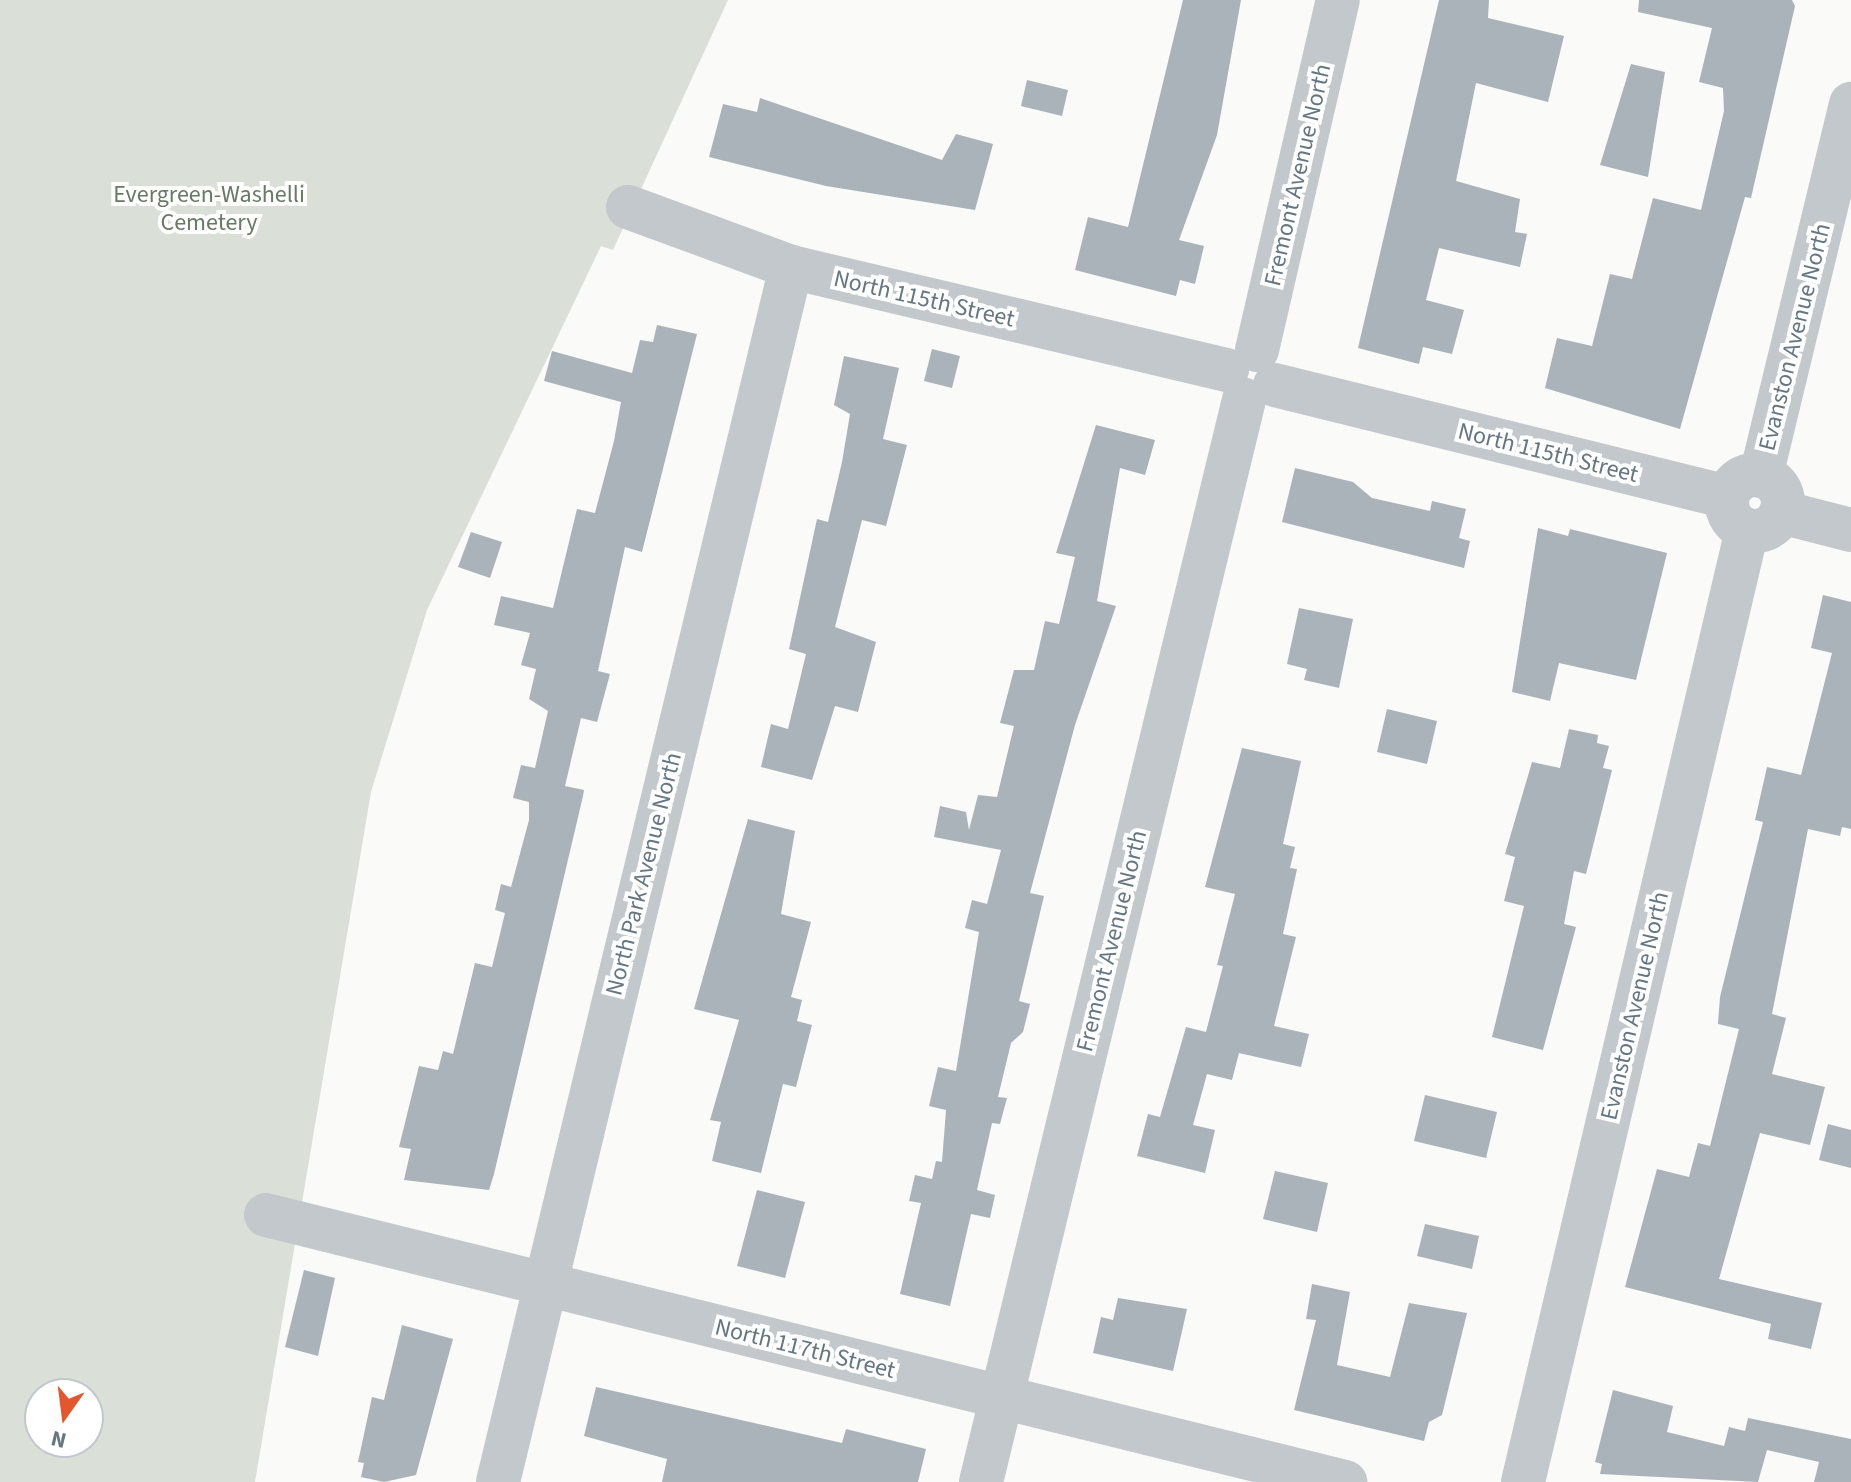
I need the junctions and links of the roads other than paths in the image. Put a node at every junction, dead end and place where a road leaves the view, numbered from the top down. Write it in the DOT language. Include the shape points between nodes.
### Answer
graph roads {
  1 [pos="1338,0"];
  2 [pos="1851,104"];
  3 [pos="628,207"];
  4 [pos="791,267"];
  5 [pos="1251,376"];
  6 [pos="1754,504"];
  7 [pos="1851,530"];
  8 [pos="266,1215"];
  9 [pos="544,1283"];
  10 [pos="1001,1398"];
  11 [pos="498,1482"];
  12 [pos="981,1482"];
  13 [pos="1345,1482"];
  14 [pos="1523,1482"];
  1 -- 5 [label="street, Fremont Avenue North"];
  2 -- 6 [label="street, Evanston Avenue North"];
  3 -- 4 [label="street, North 115th Street"];
  4 -- 5 [label="street, North 115th Street"];
  4 -- 9 [label="street, North Park Avenue North"];
  5 -- 6 [label="street, North 115th Street"];
  5 -- 10 [label="street, Fremont Avenue North"];
  6 -- 7 [label="street, North 115th Street"];
  6 -- 14 [label="street, Evanston Avenue North"];
  8 -- 9 [label="street, North 117th Street"];
  9 -- 10 [label="street, North 117th Street"];
  9 -- 11 [label="street, North Park Avenue North"];
  10 -- 12 [label="street, Fremont Avenue North"];
  10 -- 13 [label="street, North 117th Street"];
}
